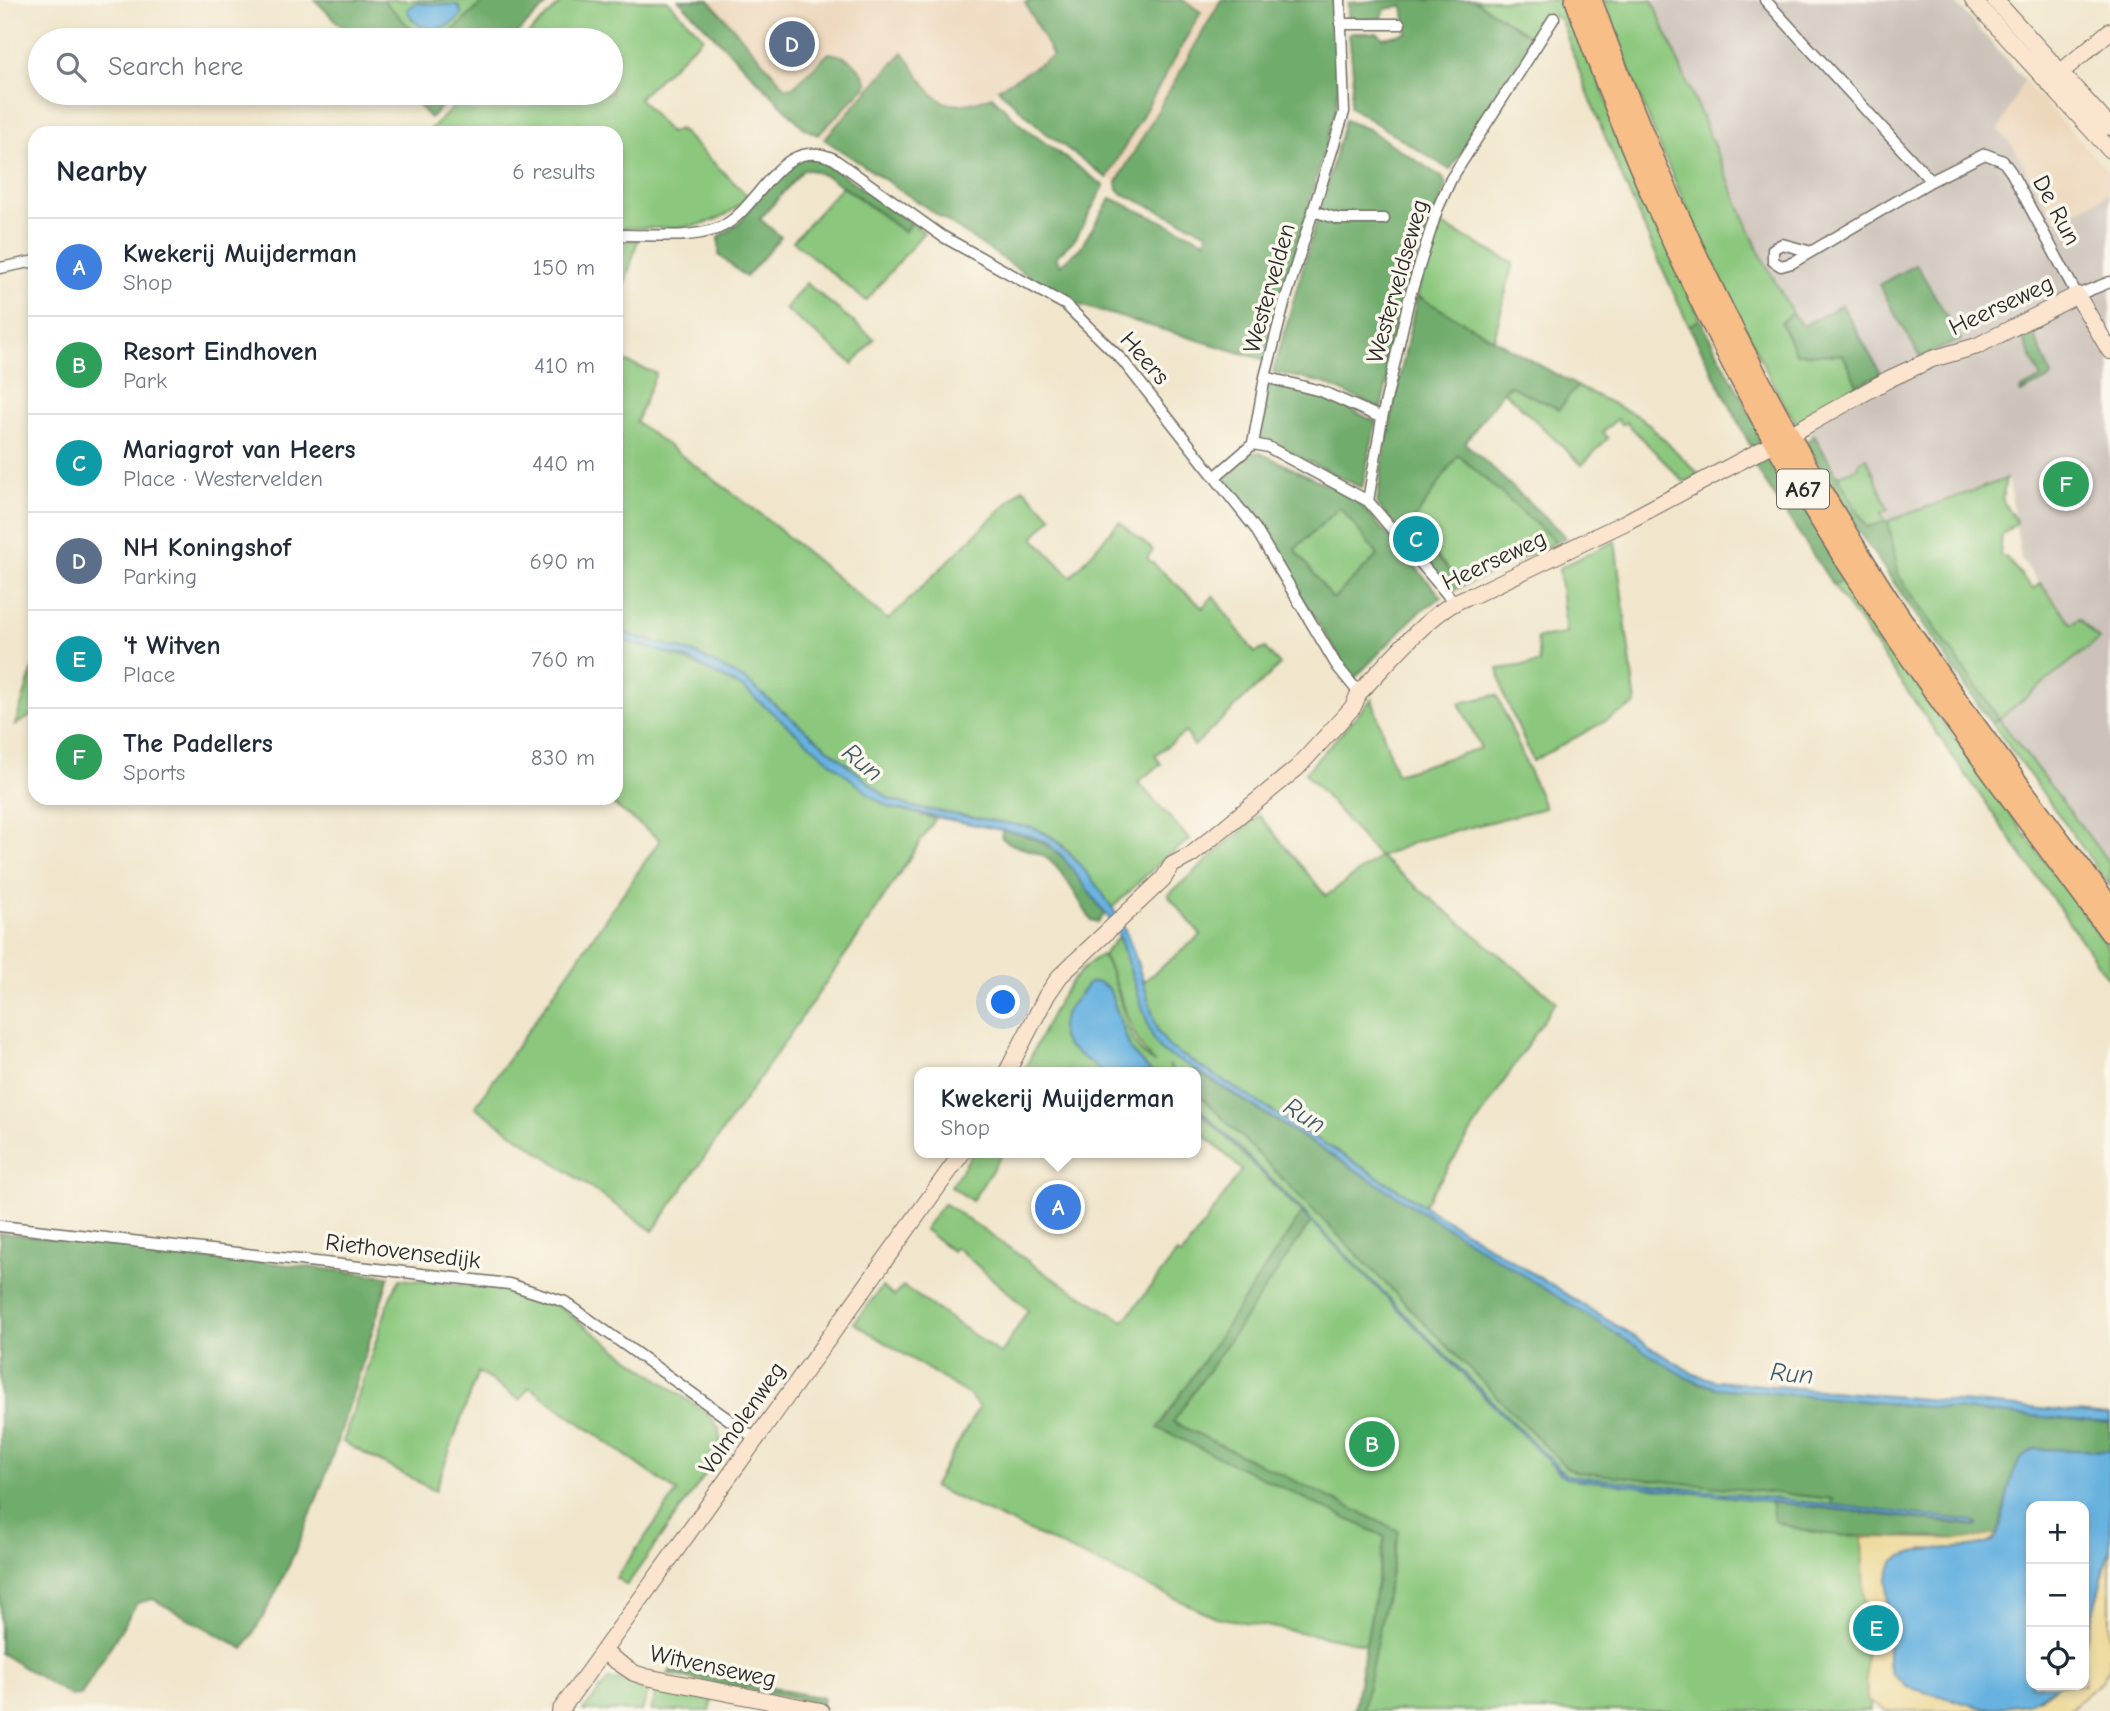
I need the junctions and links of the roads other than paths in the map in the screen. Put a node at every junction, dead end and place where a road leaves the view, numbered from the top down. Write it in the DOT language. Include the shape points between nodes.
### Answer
graph roads {
  1 [pos="1340,0"];
  2 [pos="1575,0"];
  3 [pos="1592,0"];
  4 [pos="1765,0"];
  5 [pos="1973,0"];
  6 [pos="1995,0"];
  7 [pos="1554,18"];
  8 [pos="1340,24"];
  9 [pos="1400,24"];
  10 [pos="2109,31"];
  11 [pos="2065,76"];
  12 [pos="2053,87"];
  13 [pos="2110,127"];
  14 [pos="2110,150"];
  15 [pos="1931,181"];
  16 [pos="1313,211"];
  17 [pos="1384,219"];
  18 [pos="623,235"];
  19 [pos="1808,251"];
  20 [pos="28,262"];
  21 [pos="0,268"];
  22 [pos="2110,282"];
  23 [pos="2077,295"];
  24 [pos="2110,351"];
  25 [pos="1265,377"];
  26 [pos="1382,418"];
  27 [pos="1800,429"];
  28 [pos="1253,444"];
  29 [pos="1767,447"];
  30 [pos="1216,476"];
  31 [pos="1368,500"];
  32 [pos="1453,601"];
  33 [pos="1359,692"];
  34 [pos="2110,906"];
  35 [pos="2110,933"];
  36 [pos="1010,1067"];
  37 [pos="958,1158"];
  38 [pos="0,1226"];
  39 [pos="756,1439"];
  40 [pos="603,1651"];
  41 [pos="560,1711"];
  42 [pos="821,1711"];
  1 -- 8 [label="street, Westervelden"];
  2 -- 35 [label="highway, A67" via="1663,219 1725,347 1830,537 1908,657"];
  3 -- 34 [label="highway, A67" via="1678,212 1801,454 1922,650"];
  4 -- 15 [label="street"];
  5 -- 12 [label="street"];
  6 -- 11 [label="street"];
  7 -- 26 [label="street, Westerveldseweg" via="1451,179 1437,210 1409,299"];
  8 -- 9 [label="street"];
  8 -- 16 [label="street, Westervelden" via="1344,112"];
  10 -- 11 [label="street" via="2103,44"];
  11 -- 12 [label="street"];
  11 -- 13 [label="street"];
  12 -- 14 [label="street"];
  15 -- 19 [label="street, De Run"];
  15 -- 23 [label="street, De Run" via="1985,154 2003,161"];
  16 -- 17 [label="street, Westervelden" via="1339,219"];
  16 -- 25 [label="street, Westervelden"];
  18 -- 30 [label="street, Heers" via="715,229 740,214 788,160 814,149 942,236 1066,305 1123,361"];
  20 -- 21 [label="street"];
  22 -- 23 [label="street, Heerseweg"];
  23 -- 24 [label="street, De Run"];
  23 -- 27 [label="street, Heerseweg" via="1977,346 1900,374"];
  25 -- 26 [label="street, Westervelden" via="1321,391"];
  25 -- 28 [label="street, Westervelden"];
  26 -- 31 [label="street, Westerveldseweg"];
  28 -- 30 [label="street"];
  28 -- 31 [label="street" via="1268,447"];
  29 -- 32 [label="street, Heerseweg" via="1624,523"];
  30 -- 33 [label="street, Heers" via="1255,528 1337,666"];
  31 -- 32 [label="street"];
  32 -- 33 [label="street, Heerseweg"];
  33 -- 36 [label="street, Heerseweg" via="1353,707 1297,768 1191,855 1180,872 1163,878 1060,976"];
  37 -- 39 [label="street, Volmolenweg"];
  38 -- 39 [label="street, Riethovensedijk" via="496,1283 545,1294 565,1302"];
  39 -- 40 [label="street, Volmolenweg"];
  40 -- 41 [label="street, Volmolenweg"];
  40 -- 42 [label="street, Witvenseweg" via="646,1677"];
}
